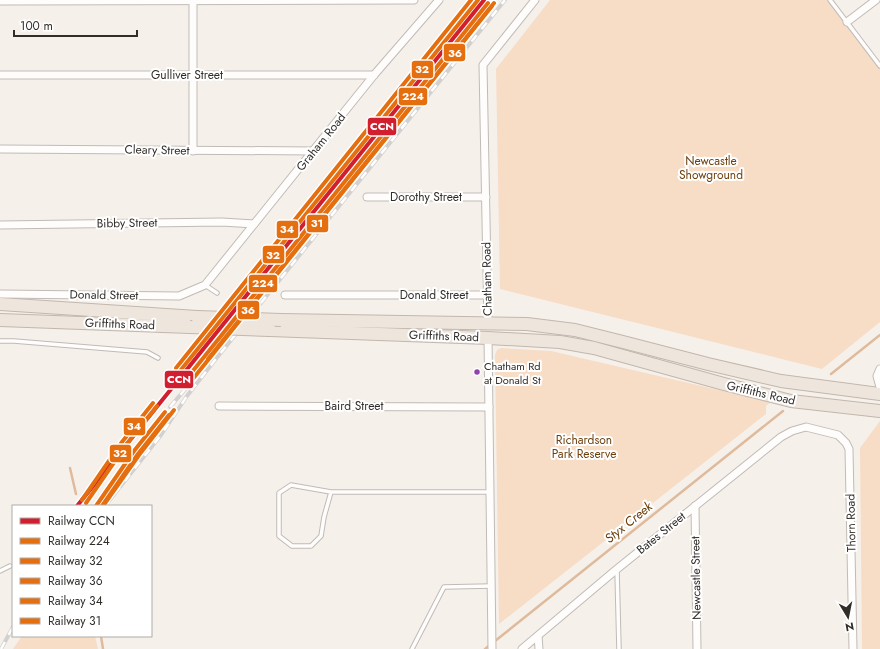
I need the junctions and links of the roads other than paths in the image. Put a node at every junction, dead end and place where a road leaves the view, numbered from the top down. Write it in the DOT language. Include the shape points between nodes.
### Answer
graph roads {
  1 [pos="308,0"];
  2 [pos="414,0"];
  3 [pos="439,0"];
  4 [pos="535,0"];
  5 [pos="830,0"];
  6 [pos="876,0"];
  7 [pos="0,1"];
  8 [pos="18,1"];
  9 [pos="193,1"];
  10 [pos="847,22"];
  11 [pos="880,66"];
  12 [pos="0,75"];
  13 [pos="193,75"];
  14 [pos="374,76"];
  15 [pos="0,149"];
  16 [pos="193,151"];
  17 [pos="314,151"];
  18 [pos="366,197"];
  19 [pos="486,197"];
  20 [pos="254,224"];
  21 [pos="0,225"];
  22 [pos="205,285"];
  23 [pos="217,293"];
  24 [pos="0,294"];
  25 [pos="285,295"];
  26 [pos="486,295"];
  27 [pos="0,304"];
  28 [pos="0,320"];
  29 [pos="194,322"];
  30 [pos="488,323"];
  31 [pos="488,338"];
  32 [pos="0,341"];
  33 [pos="158,358"];
  34 [pos="880,369"];
  35 [pos="781,381"];
  36 [pos="880,387"];
  37 [pos="880,394"];
  38 [pos="778,398"];
  39 [pos="219,406"];
  40 [pos="489,407"];
  41 [pos="880,411"];
  42 [pos="806,427"];
  43 [pos="331,492"];
  44 [pos="490,492"];
  45 [pos="695,506"];
  46 [pos="10,566"];
  47 [pos="617,569"];
  48 [pos="0,571"];
  49 [pos="491,586"];
  50 [pos="538,636"];
  51 [pos="412,649"];
  52 [pos="492,649"];
  53 [pos="522,649"];
  54 [pos="539,649"];
  55 [pos="619,649"];
  56 [pos="697,649"];
  57 [pos="853,649"];
  1 -- 2 [label="street"];
  1 -- 9 [label="street"];
  3 -- 14 [label="street, Graham Road"];
  4 -- 19 [label="street, Chatham Road" via="483,65"];
  5 -- 10 [label="lane"];
  6 -- 10 [label="street"];
  7 -- 8 [label="street"];
  8 -- 9 [label="street"];
  9 -- 13 [label="street"];
  10 -- 11 [label="lane"];
  12 -- 13 [label="street, Gulliver Street"];
  13 -- 14 [label="street, Gulliver Street"];
  13 -- 16 [label="street"];
  14 -- 17 [label="street, Graham Road"];
  15 -- 16 [label="street, Cleary Street"];
  16 -- 17 [label="street, Cleary Street"];
  17 -- 20 [label="street, Graham Road"];
  18 -- 19 [label="street, Dorothy Street"];
  19 -- 26 [label="street, Chatham Road"];
  20 -- 21 [label="street, Bibby Street" via="222,222"];
  20 -- 22 [label="street, Graham Road"];
  22 -- 23 [label="lane"];
  22 -- 24 [label="street, Donald Street" via="179,296"];
  25 -- 26 [label="street, Donald Street"];
  26 -- 30 [label="street, Chatham Road"];
  27 -- 29 [label="highway, Griffiths Road"];
  28 -- 29 [label="highway, Griffiths Road"];
  29 -- 30 [label="highway, Griffiths Road, bridge" via="281,320"];
  29 -- 31 [label="highway, Griffiths Road, bridge" via="270,330"];
  30 -- 31 [label="highway, Chatham Road"];
  30 -- 35 [label="highway, Griffiths Road" via="527,324 575,330"];
  31 -- 38 [label="highway, Griffiths Road" via="560,342 594,348"];
  31 -- 40 [label="street, Chatham Road"];
  32 -- 33 [label="lane" via="147,352"];
  34 -- 36 [label="street" via="877,376"];
  35 -- 37 [label="highway, Griffiths Road"];
  35 -- 38 [label="highway"];
  38 -- 41 [label="highway, Griffiths Road"];
  39 -- 40 [label="street, Baird Street"];
  40 -- 44 [label="street, Chatham Road"];
  42 -- 45 [label="street, Bates Street" via="781,437"];
  42 -- 57 [label="street, Thorn Road" via="838,435 849,449"];
  43 -- 43 [label="lane" via="291,485 279,493 279,536 292,546 311,546 321,536"];
  43 -- 44 [label="lane"];
  44 -- 49 [label="street, Chatham Road"];
  45 -- 47 [label="street, Bates Street"];
  45 -- 56 [label="street, Newcastle Street"];
  46 -- 48 [label="lane"];
  47 -- 50 [label="street, Bates Street"];
  47 -- 55 [label="lane"];
  49 -- 51 [label="lane" via="444,587"];
  49 -- 52 [label="street, Chatham Road"];
  50 -- 53 [label="street, Bates Street"];
  50 -- 54 [label="street"];
}
